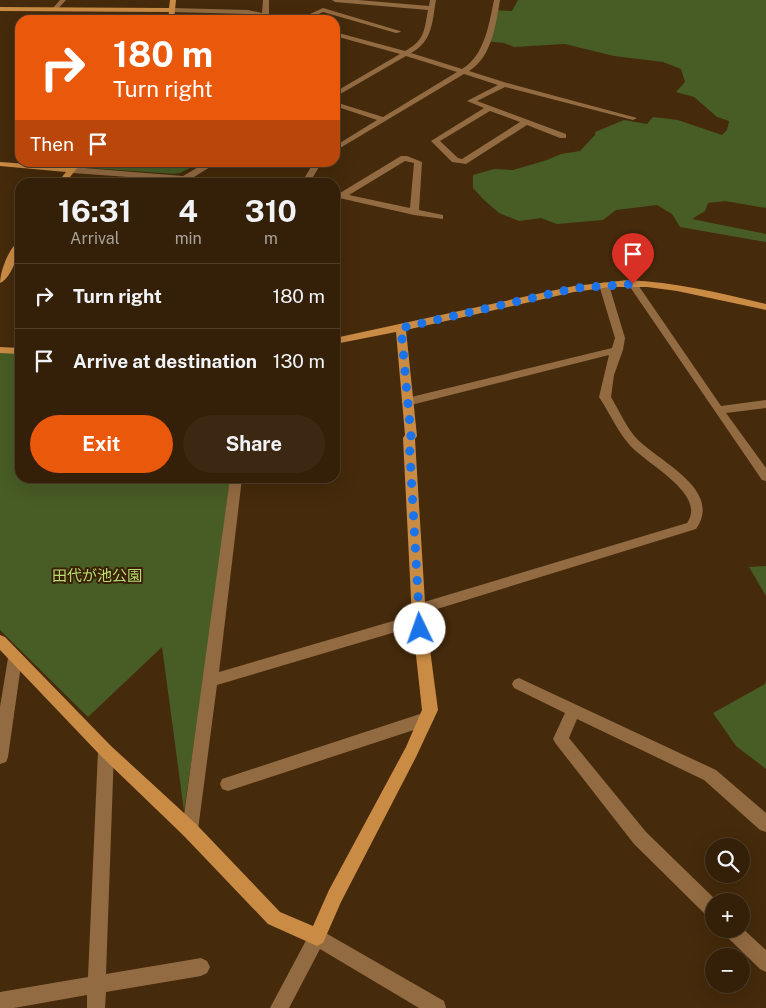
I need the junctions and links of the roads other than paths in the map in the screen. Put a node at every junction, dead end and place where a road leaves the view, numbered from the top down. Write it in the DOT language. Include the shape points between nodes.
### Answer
graph roads {
  1 [pos="63,0"];
  2 [pos="174,0"];
  3 [pos="266,0"];
  4 [pos="335,0"];
  5 [pos="433,0"];
  6 [pos="497,0"];
  7 [pos="392,5"];
  8 [pos="432,8"];
  9 [pos="0,9"];
  10 [pos="54,9"];
  11 [pos="172,10"];
  12 [pos="224,10"];
  13 [pos="387,12"];
  14 [pos="172,15"];
  15 [pos="223,15"];
  16 [pos="253,15"];
  17 [pos="265,15"];
  18 [pos="312,15"];
  19 [pos="382,18"];
  20 [pos="377,25"];
  21 [pos="398,32"];
  22 [pos="340,35"];
  23 [pos="407,54"];
  24 [pos="462,72"];
  25 [pos="504,84"];
  26 [pos="340,92"];
  27 [pos="340,106"];
  28 [pos="490,108"];
  29 [pos="633,118"];
  30 [pos="382,119"];
  31 [pos="526,122"];
  32 [pos="563,136"];
  33 [pos="340,146"];
  34 [pos="0,164"];
  35 [pos="15,165"];
  36 [pos="36,167"];
  37 [pos="74,167"];
  38 [pos="205,167"];
  39 [pos="315,167"];
  40 [pos="72,170"];
  41 [pos="65,178"];
  42 [pos="172,178"];
  43 [pos="186,178"];
  44 [pos="308,178"];
  45 [pos="340,195"];
  46 [pos="340,196"];
  47 [pos="414,212"];
  48 [pos="440,217"];
  49 [pos="15,253"];
  50 [pos="1,278"];
  51 [pos="633,284"];
  52 [pos="604,285"];
  53 [pos="766,307"];
  54 [pos="401,328"];
  55 [pos="340,340"];
  56 [pos="0,350"];
  57 [pos="15,350"];
  58 [pos="618,350"];
  59 [pos="407,402"];
  60 [pos="766,404"];
  61 [pos="718,410"];
  62 [pos="766,477"];
  63 [pos="235,483"];
  64 [pos="419,614"];
  65 [pos="0,641"];
  66 [pos="15,658"];
  67 [pos="209,681"];
  68 [pos="519,684"];
  69 [pos="574,710"];
  70 [pos="426,719"];
  71 [pos="106,751"];
  72 [pos="0,757"];
  73 [pos="228,784"];
  74 [pos="766,824"];
  75 [pos="190,830"];
  76 [pos="705,902"];
  77 [pos="317,938"];
  78 [pos="740,938"];
  79 [pos="766,963"];
  80 [pos="201,967"];
  81 [pos="97,984"];
  82 [pos="0,1001"];
  83 [pos="96,1008"];
  84 [pos="279,1008"];
  85 [pos="438,1008"];
  1 -- 10 [label="street"];
  2 -- 11 [label="street"];
  3 -- 17 [label="street"];
  4 -- 7 [label="street"];
  5 -- 8 [label="street"];
  6 -- 24 [label="street" via="484,53"];
  7 -- 8 [label="street"];
  7 -- 13 [label="street"];
  8 -- 23 [label="street" via="426,36"];
  9 -- 10 [label="street"];
  10 -- 11 [label="street"];
  11 -- 12 [label="street"];
  11 -- 14 [label="street"];
  12 -- 15 [label="street"];
  12 -- 16 [label="street"];
  18 -- 20 [label="street" via="323,10"];
  19 -- 20 [label="street"];
  20 -- 21 [label="street"];
  22 -- 23 [label="street"];
  23 -- 24 [label="street"];
  23 -- 26 [label="street"];
  24 -- 25 [label="street"];
  24 -- 30 [label="street"];
  25 -- 28 [label="street" via="472,101"];
  25 -- 29 [label="street"];
  27 -- 30 [label="street"];
  28 -- 31 [label="street"];
  28 -- 31 [label="street" via="435,141 455,160 463,162"];
  30 -- 33 [label="street"];
  31 -- 32 [label="street"];
  34 -- 35 [label="street"];
  36 -- 40 [label="street"];
  37 -- 40 [label="street"];
  38 -- 43 [label="street"];
  39 -- 44 [label="street"];
  40 -- 41 [label="street"];
  40 -- 42 [label="street"];
  45 -- 47 [label="street" via="404,158 418,162"];
  46 -- 47 [label="street"];
  47 -- 48 [label="street"];
  49 -- 50 [label="street"];
  51 -- 52 [label="street"];
  51 -- 53 [label="street" via="706,292"];
  51 -- 61 [label="street"];
  52 -- 54 [label="street" via="576,288"];
  52 -- 58 [label="street" via="620,338"];
  54 -- 55 [label="street"];
  54 -- 59 [label="street"];
  56 -- 57 [label="street"];
  58 -- 59 [label="street"];
  58 -- 64 [label="street" via="609,375 606,397 632,442 696,497 695,521 691,526"];
  59 -- 64 [label="street"];
  60 -- 61 [label="street"];
  61 -- 62 [label="street"];
  63 -- 67 [label="street"];
  64 -- 67 [label="street"];
  64 -- 70 [label="street" via="430,710"];
  65 -- 66 [label="street"];
  66 -- 71 [label="street"];
  66 -- 72 [label="street"];
  67 -- 75 [label="street"];
  68 -- 69 [label="street"];
  69 -- 74 [label="street" via="710,775"];
  69 -- 76 [label="street" via="561,739 640,838"];
  70 -- 73 [label="street"];
  70 -- 77 [label="street" via="412,752 335,896"];
  71 -- 75 [label="street"];
  71 -- 81 [label="street"];
  75 -- 77 [label="street" via="274,918"];
  77 -- 84 [label="street"];
  77 -- 85 [label="street"];
  78 -- 79 [label="street"];
  80 -- 81 [label="street"];
  81 -- 82 [label="street"];
  81 -- 83 [label="street"];
}
